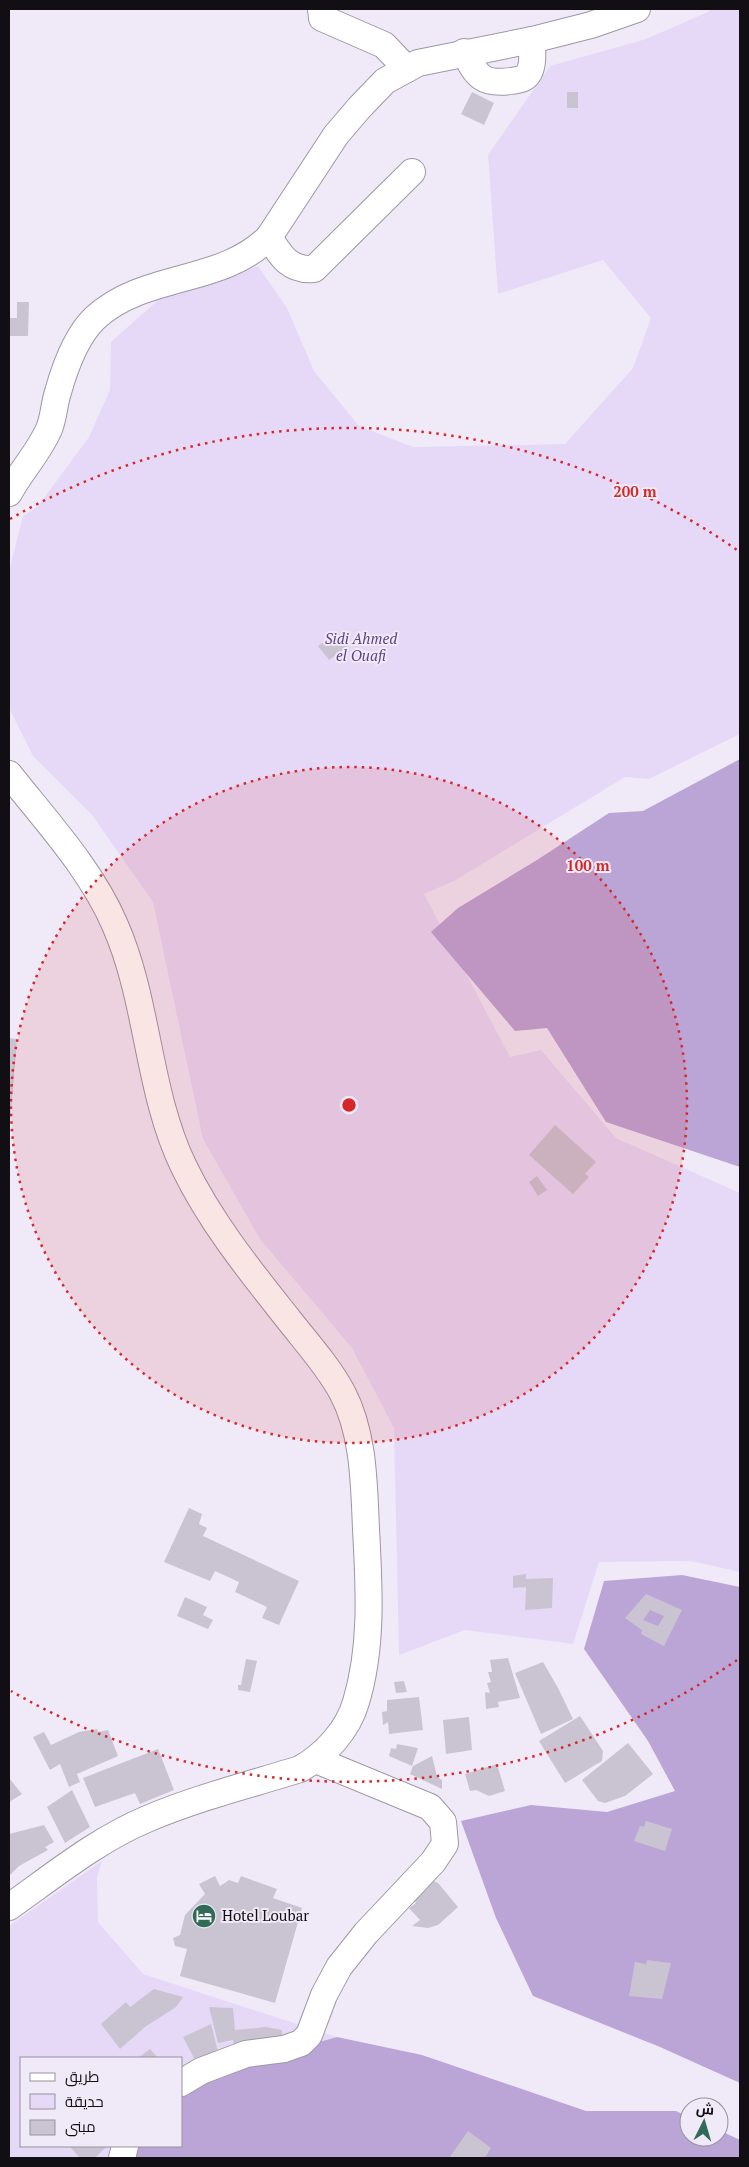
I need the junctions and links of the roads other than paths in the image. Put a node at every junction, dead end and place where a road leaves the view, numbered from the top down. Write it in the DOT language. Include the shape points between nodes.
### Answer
graph roads {
  1 [pos="321,9"];
  2 [pos="637,9"];
  3 [pos="590,17"];
  4 [pos="532,40"];
  5 [pos="464,52"];
  6 [pos="407,69"];
  7 [pos="412,172"];
  8 [pos="268,237"];
  9 [pos="9,493"];
  10 [pos="9,774"];
  11 [pos="316,1760"];
  12 [pos="9,1907"];
  13 [pos="182,2083"];
  1 -- 6 [label="street" via="322,18 384,45"];
  2 -- 3 [label="street"];
  3 -- 4 [label="street"];
  4 -- 5 [label="street"];
  4 -- 5 [label="street" via="531,69 518,80 498,83 483,79"];
  5 -- 6 [label="street" via="418,62"];
  6 -- 8 [label="street" via="386,81 359,108 309,174"];
  7 -- 8 [label="street" via="314,269 286,262"];
  8 -- 9 [label="street" via="256,250 232,263 160,284 119,301 95,318 73,350 50,427"];
  10 -- 11 [label="street" via="88,875 115,924 134,980 162,1105 184,1166 216,1222 258,1282 343,1393 355,1428 363,1470 369,1599 367,1648 356,1703 343,1731"];
  11 -- 12 [label="street" via="148,1818 87,1852"];
  11 -- 13 [label="street" via="430,1807 443,1822 445,1844 433,1862 366,1933 339,1967 309,2035 301,2043 284,2049 246,2054 201,2071"];
}
